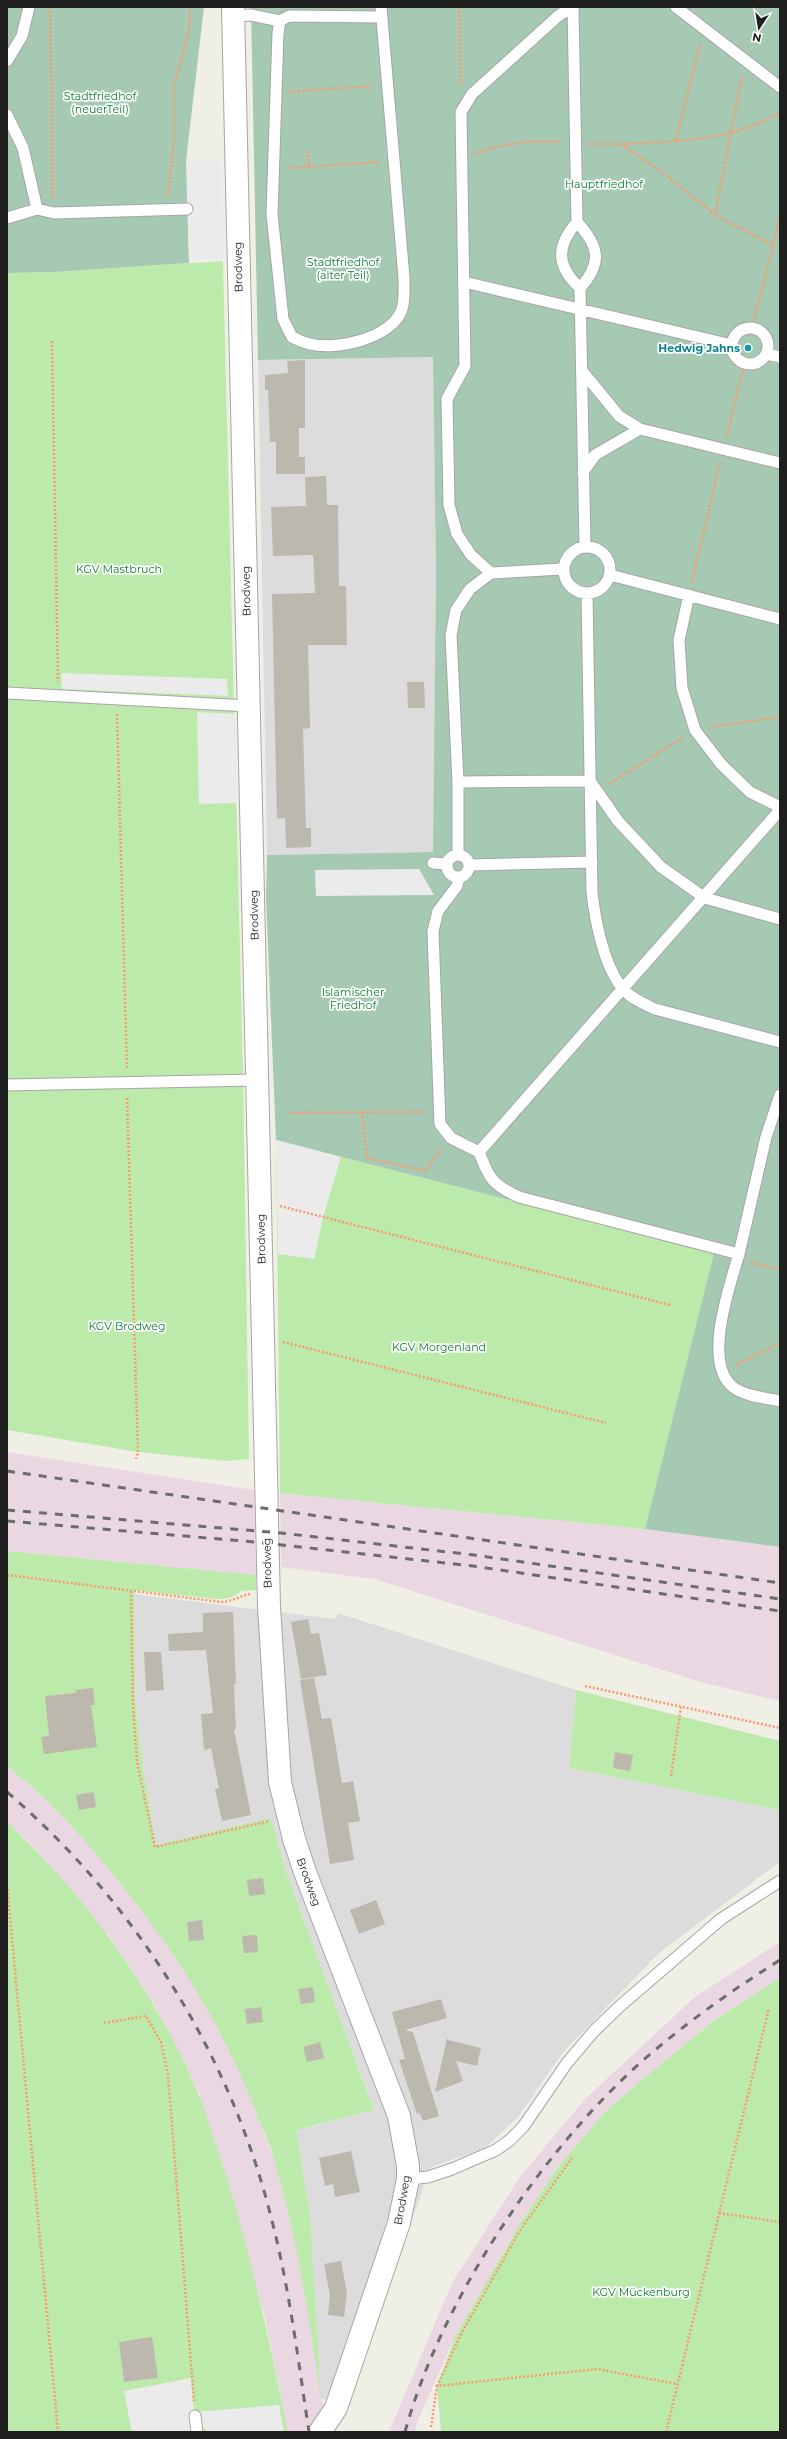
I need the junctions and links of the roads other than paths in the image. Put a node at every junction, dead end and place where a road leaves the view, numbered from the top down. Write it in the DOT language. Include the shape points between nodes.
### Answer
graph roads {
  1 [pos="29,7"];
  2 [pos="572,7"];
  3 [pos="676,7"];
  4 [pos="233,11"];
  5 [pos="382,12"];
  6 [pos="280,21"];
  7 [pos="7,61"];
  8 [pos="780,87"];
  9 [pos="7,115"];
  10 [pos="37,209"];
  11 [pos="187,209"];
  12 [pos="7,218"];
  13 [pos="577,222"];
  14 [pos="464,282"];
  15 [pos="580,288"];
  16 [pos="580,308"];
  17 [pos="732,345"];
  18 [pos="766,354"];
  19 [pos="780,357"];
  20 [pos="582,372"];
  21 [pos="640,429"];
  22 [pos="780,463"];
  23 [pos="583,472"];
  24 [pos="585,546"];
  25 [pos="562,569"];
  26 [pos="491,572"];
  27 [pos="610,575"];
  28 [pos="587,594"];
  29 [pos="689,595"];
  30 [pos="780,619"];
  31 [pos="7,694"];
  32 [pos="249,706"];
  33 [pos="590,781"];
  34 [pos="458,782"];
  35 [pos="780,807"];
  36 [pos="780,810"];
  37 [pos="458,855"];
  38 [pos="592,862"];
  39 [pos="433,863"];
  40 [pos="447,864"];
  41 [pos="469,865"];
  42 [pos="459,877"];
  43 [pos="705,898"];
  44 [pos="780,919"];
  45 [pos="623,990"];
  46 [pos="780,1042"];
  47 [pos="258,1080"];
  48 [pos="7,1085"];
  49 [pos="780,1095"];
  50 [pos="479,1152"];
  51 [pos="738,1257"];
  52 [pos="780,1401"];
  53 [pos="780,1881"];
  54 [pos="408,2179"];
  55 [pos="195,2416"];
  56 [pos="197,2432"];
  57 [pos="320,2432"];
  1 -- 7 [label="lane" via="22,36"];
  2 -- 13 [label="lane"];
  2 -- 14 [label="lane" via="557,17 472,94 461,112"];
  3 -- 8 [label="lane"];
  4 -- 6 [label="lane"];
  4 -- 32 [label="street, Brodweg"];
  5 -- 6 [label="lane" via="289,16"];
  5 -- 6 [label="lane" via="404,278 402,310 389,329 363,340 334,345 311,345 292,338 283,319 272,214 275,93"];
  9 -- 10 [label="lane" via="23,148"];
  10 -- 11 [label="lane" via="54,213"];
  10 -- 12 [label="lane"];
  13 -- 15 [label="lane" via="567,233 562,250 563,265 568,276"];
  13 -- 15 [label="lane" via="588,234 595,249 596,263 591,276"];
  14 -- 16 [label="lane"];
  14 -- 26 [label="lane" via="465,366 447,399 450,505 456,534 471,555"];
  15 -- 16 [label="lane"];
  16 -- 17 [label="lane"];
  16 -- 20 [label="lane"];
  17 -- 18 [label="lane" via="735,356 745,363 758,362"];
  17 -- 18 [label="lane" via="739,332 752,328 765,336 768,348"];
  18 -- 19 [label="lane"];
  20 -- 21 [label="lane" via="619,416"];
  20 -- 23 [label="lane"];
  21 -- 22 [label="lane"];
  21 -- 23 [label="lane" via="595,455"];
  23 -- 24 [label="lane"];
  24 -- 25 [label="lane" via="574,550 566,558"];
  24 -- 27 [label="lane" via="600,550 609,562"];
  25 -- 26 [label="lane"];
  25 -- 28 [label="lane" via="565,581 575,591"];
  26 -- 34 [label="lane" via="470,589 456,610 451,635"];
  27 -- 28 [label="lane" via="606,585 597,592"];
  27 -- 29 [label="lane"];
  28 -- 33 [label="lane"];
  29 -- 30 [label="lane"];
  29 -- 35 [label="lane" via="679,640 682,688 695,730 721,764 750,792"];
  31 -- 32 [label="lane"];
  32 -- 47 [label="street, Brodweg"];
  33 -- 34 [label="lane"];
  33 -- 38 [label="lane"];
  33 -- 43 [label="lane" via="618,822 661,867"];
  34 -- 37 [label="lane"];
  36 -- 43 [label="lane"];
  37 -- 40 [label="lane" via="449,859"];
  37 -- 41 [label="lane" via="467,860"];
  38 -- 41 [label="lane"];
  38 -- 45 [label="lane" via="595,922 607,958"];
  39 -- 40 [label="lane"];
  40 -- 42 [label="lane" via="452,876"];
  41 -- 42 [label="lane" via="468,871"];
  42 -- 50 [label="lane" via="457,886 438,911 433,931 439,1111 440,1124 451,1138"];
  43 -- 44 [label="lane"];
  43 -- 45 [label="lane"];
  45 -- 46 [label="lane" via="637,1001 655,1009"];
  45 -- 50 [label="lane"];
  47 -- 48 [label="lane"];
  47 -- 54 [label="street, Brodweg" via="268,1594 280,1782 305,1872 399,2116"];
  49 -- 51 [label="lane" via="766,1137"];
  50 -- 51 [label="lane" via="486,1171 498,1187 519,1197"];
  51 -- 52 [label="lane" via="720,1333 718,1351 722,1372 733,1387"];
  53 -- 54 [label="lane" via="721,1918 620,2006 594,2031 567,2063 523,2127 510,2140 490,2153 452,2170 428,2177"];
  54 -- 57 [label="street, Brodweg" via="399,2223 336,2408"];
  55 -- 56 [label="lane"];
}
